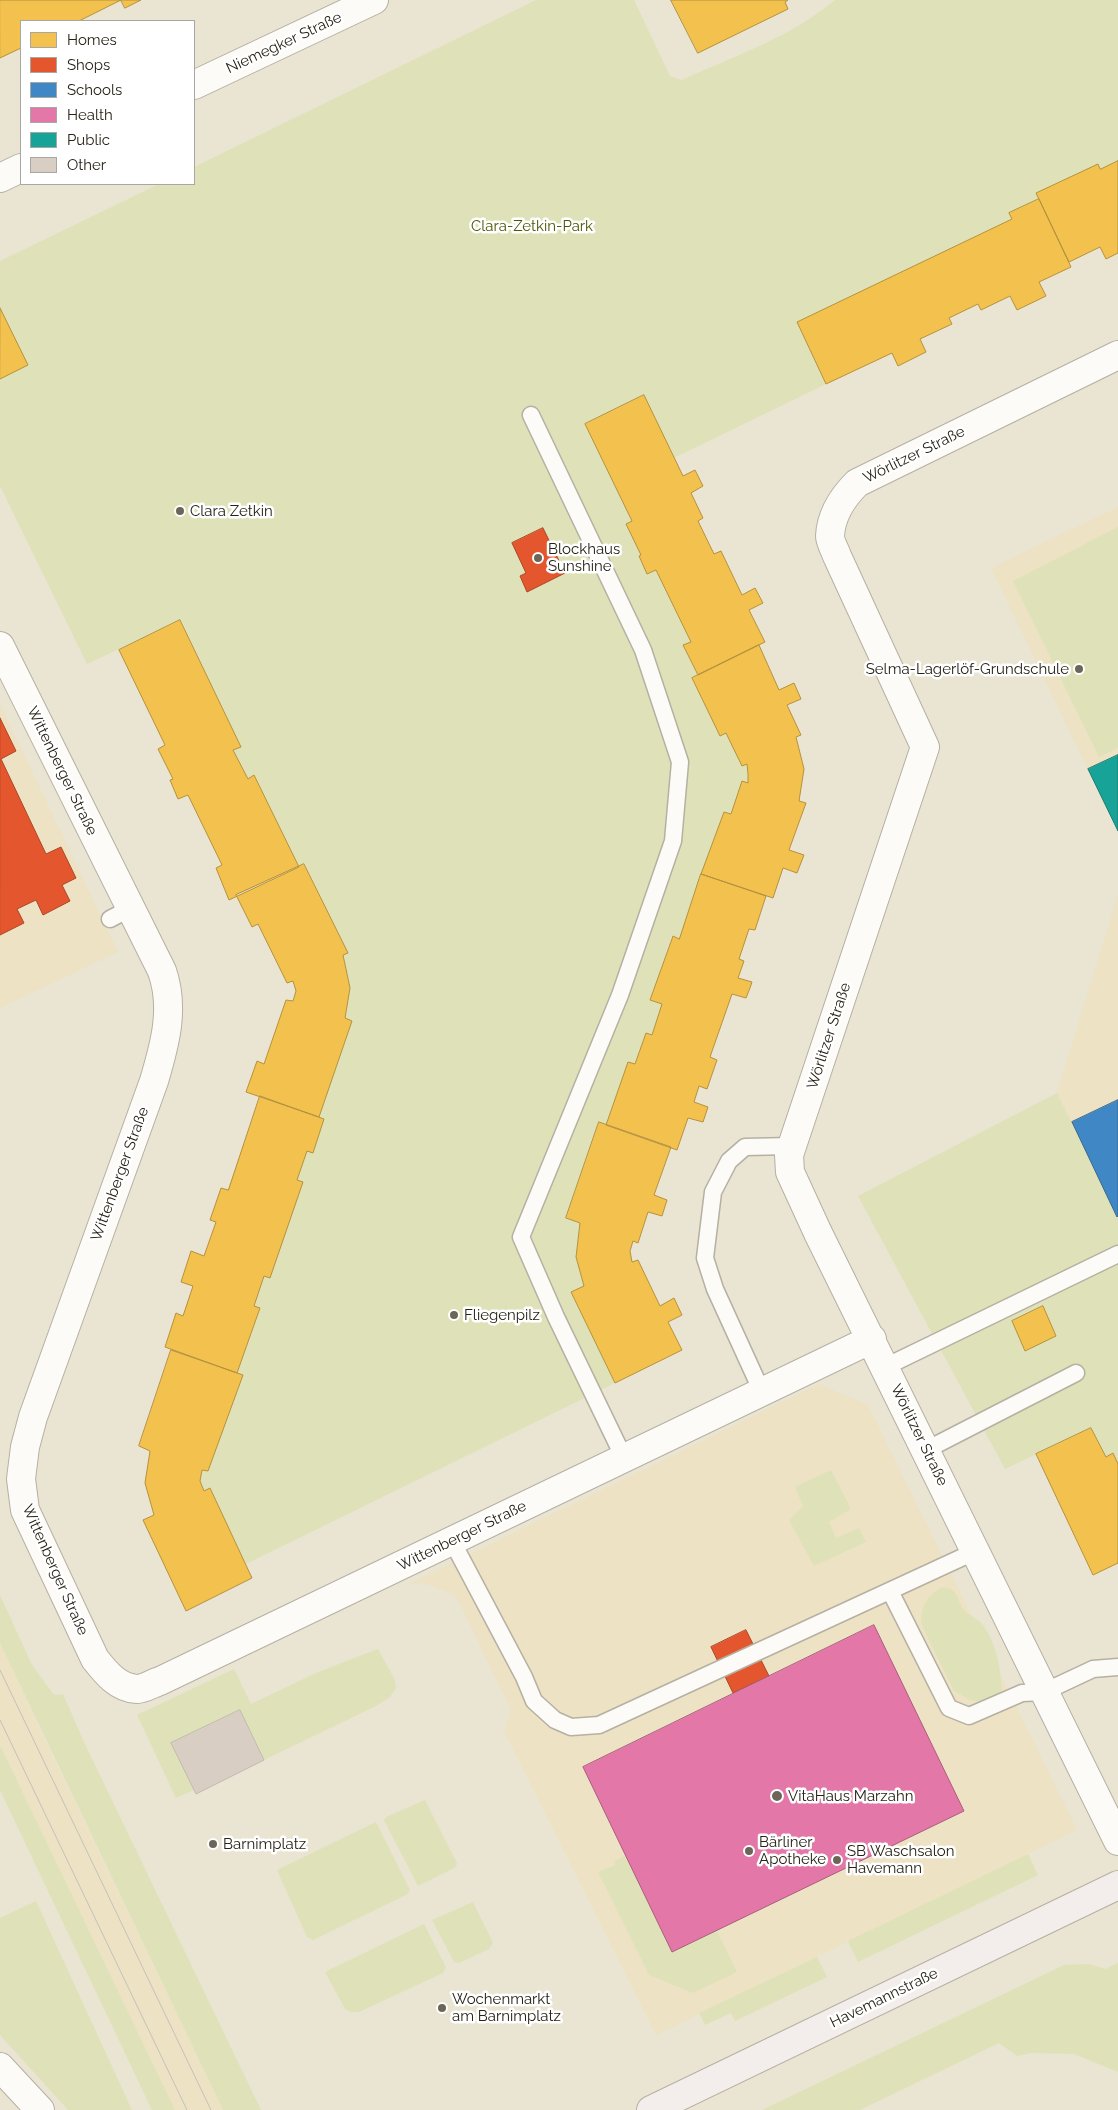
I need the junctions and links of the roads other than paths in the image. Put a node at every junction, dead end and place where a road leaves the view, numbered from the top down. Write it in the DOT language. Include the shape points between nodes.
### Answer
graph roads {
  1 [pos="374,0"];
  2 [pos="195,85"];
  3 [pos="20,168"];
  4 [pos="0,178"];
  5 [pos="1118,355"];
  6 [pos="531,415"];
  7 [pos="0,646"];
  8 [pos="792,1146"];
  9 [pos="1118,1254"];
  10 [pos="872,1339"];
  11 [pos="885,1367"];
  12 [pos="1076,1373"];
  13 [pos="762,1392"];
  14 [pos="926,1450"];
  15 [pos="624,1458"];
  16 [pos="452,1541"];
  17 [pos="976,1551"];
  18 [pos="890,1591"];
  19 [pos="1118,1667"];
  20 [pos="1044,1692"];
  21 [pos="1118,1841"];
  22 [pos="1118,1886"];
  23 [pos="0,2067"];
  24 [pos="40,2110"];
  25 [pos="651,2110"];
  1 -- 2 [label="street, Niemegker Straße"];
  3 -- 4 [label="street"];
  5 -- 8 [label="street, Wörlitzer Straße" via="857,483 846,494 835,516 830,538 837,556 925,747"];
  6 -- 15 [label="lane" via="643,650 680,762 673,841 620,995 521,1237"];
  7 -- 16 [label="street, Wittenberger Straße" via="120,914 162,971 168,988 165,1045 33,1417 21,1479 25,1510 95,1659 120,1684 138,1689"];
  8 -- 10 [label="street, Wörlitzer Straße" via="790,1172"];
  8 -- 13 [label="lane" via="745,1147 729,1160 713,1192 704,1258"];
  9 -- 11 [label="lane"];
  10 -- 11 [label="street, Wörlitzer Straße"];
  10 -- 13 [label="street, Wittenberger Straße"];
  11 -- 14 [label="street, Wörlitzer Straße"];
  12 -- 14 [label="lane"];
  13 -- 15 [label="street, Wittenberger Straße"];
  14 -- 17 [label="street, Wörlitzer Straße"];
  15 -- 16 [label="street, Wittenberger Straße"];
  16 -- 18 [label="lane" via="534,1701 555,1720 571,1728 599,1725"];
  17 -- 18 [label="lane"];
  17 -- 20 [label="street, Wörlitzer Straße"];
  18 -- 20 [label="lane" via="949,1708 970,1716 1022,1693"];
  19 -- 20 [label="lane" via="1093,1669"];
  20 -- 21 [label="street, Wörlitzer Straße"];
  22 -- 25 [label="main road, Havemannstraße"];
  23 -- 24 [label="street"];
}
